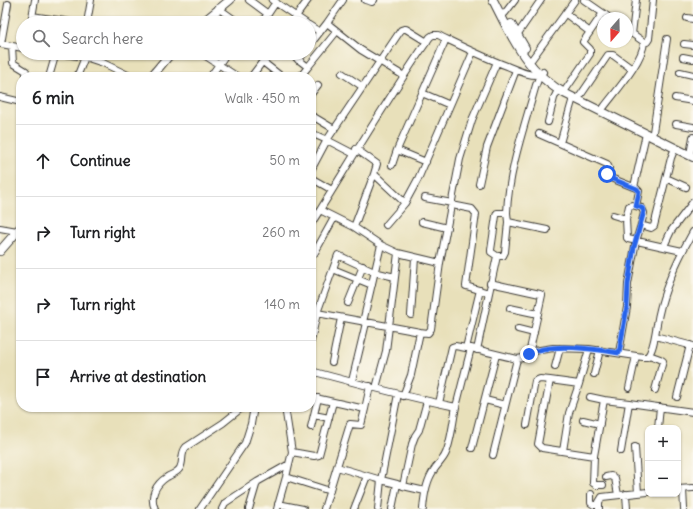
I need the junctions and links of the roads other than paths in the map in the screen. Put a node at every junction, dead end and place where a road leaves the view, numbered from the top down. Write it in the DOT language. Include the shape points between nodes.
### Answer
graph roads {
  1 [pos="34,0"];
  2 [pos="91,0"];
  3 [pos="230,0"];
  4 [pos="249,0"];
  5 [pos="308,0"];
  6 [pos="343,0"];
  7 [pos="366,0"];
  8 [pos="374,0"];
  9 [pos="493,0"];
  10 [pos="499,0"];
  11 [pos="515,0"];
  12 [pos="541,0"];
  13 [pos="575,0"];
  14 [pos="584,0"];
  15 [pos="596,0"];
  16 [pos="636,0"];
  17 [pos="653,0"];
  18 [pos="274,1"];
  19 [pos="8,4"];
  20 [pos="218,8"];
  21 [pos="596,8"];
  22 [pos="602,12"];
  23 [pos="505,13"];
  24 [pos="268,14"];
  25 [pos="566,14"];
  26 [pos="32,16"];
  27 [pos="88,16"];
  28 [pos="209,16"];
  29 [pos="229,16"];
  30 [pos="296,16"];
  31 [pos="633,16"];
  32 [pos="597,22"];
  33 [pos="327,23"];
  34 [pos="316,29"];
  35 [pos="320,32"];
  36 [pos="337,32"];
  37 [pos="590,32"];
  38 [pos="633,34"];
  39 [pos="517,35"];
  40 [pos="316,37"];
  41 [pos="446,39"];
  42 [pos="667,39"];
  43 [pos="427,42"];
  44 [pos="644,42"];
  45 [pos="1,44"];
  46 [pos="684,44"];
  47 [pos="693,45"];
  48 [pos="12,46"];
  49 [pos="16,47"];
  50 [pos="473,52"];
  51 [pos="316,57"];
  52 [pos="683,57"];
  53 [pos="532,59"];
  54 [pos="693,59"];
  55 [pos="54,60"];
  56 [pos="82,60"];
  57 [pos="94,60"];
  58 [pos="165,60"];
  59 [pos="212,60"];
  60 [pos="222,60"];
  61 [pos="298,60"];
  62 [pos="314,60"];
  63 [pos="380,61"];
  64 [pos="262,62"];
  65 [pos="497,62"];
  66 [pos="219,64"];
  67 [pos="308,67"];
  68 [pos="632,69"];
  69 [pos="516,70"];
  70 [pos="26,72"];
  71 [pos="50,72"];
  72 [pos="78,72"];
  73 [pos="122,72"];
  74 [pos="155,72"];
  75 [pos="213,72"];
  76 [pos="231,72"];
  77 [pos="255,72"];
  78 [pos="275,72"];
  79 [pos="304,72"];
  80 [pos="680,72"];
  81 [pos="342,73"];
  82 [pos="542,74"];
  83 [pos="693,75"];
  84 [pos="404,76"];
  85 [pos="318,85"];
  86 [pos="363,86"];
  87 [pos="316,88"];
  88 [pos="562,89"];
  89 [pos="422,93"];
  90 [pos="0,97"];
  91 [pos="577,97"];
  92 [pos="675,98"];
  93 [pos="16,101"];
  94 [pos="693,101"];
  95 [pos="450,105"];
  96 [pos="604,108"];
  97 [pos="316,118"];
  98 [pos="548,122"];
  99 [pos="676,124"];
  100 [pos="693,127"];
  101 [pos="334,129"];
  102 [pos="649,133"];
  103 [pos="539,134"];
  104 [pos="316,135"];
  105 [pos="693,138"];
  106 [pos="328,140"];
  107 [pos="560,143"];
  108 [pos="675,148"];
  109 [pos="397,150"];
  110 [pos="355,152"];
  111 [pos="692,154"];
  112 [pos="316,161"];
  113 [pos="426,162"];
  114 [pos="392,165"];
  115 [pos="374,174"];
  116 [pos="666,178"];
  117 [pos="316,181"];
  118 [pos="479,184"];
  119 [pos="634,187"];
  120 [pos="686,187"];
  121 [pos="332,190"];
  122 [pos="424,198"];
  123 [pos="693,202"];
  124 [pos="405,203"];
  125 [pos="452,204"];
  126 [pos="636,206"];
  127 [pos="320,210"];
  128 [pos="507,213"];
  129 [pos="613,215"];
  130 [pos="316,216"];
  131 [pos="334,218"];
  132 [pos="626,219"];
  133 [pos="422,222"];
  134 [pos="508,222"];
  135 [pos="386,225"];
  136 [pos="641,225"];
  137 [pos="354,227"];
  138 [pos="0,228"];
  139 [pos="447,228"];
  140 [pos="16,229"];
  141 [pos="547,230"];
  142 [pos="16,232"];
  143 [pos="693,232"];
  144 [pos="636,241"];
  145 [pos="380,245"];
  146 [pos="664,246"];
  147 [pos="316,250"];
  148 [pos="0,251"];
  149 [pos="682,251"];
  150 [pos="398,253"];
  151 [pos="497,256"];
  152 [pos="415,258"];
  153 [pos="440,263"];
  154 [pos="363,266"];
  155 [pos="333,270"];
  156 [pos="374,272"];
  157 [pos="396,276"];
  158 [pos="357,279"];
  159 [pos="490,283"];
  160 [pos="372,285"];
  161 [pos="480,290"];
  162 [pos="489,293"];
  163 [pos="348,303"];
  164 [pos="316,308"];
  165 [pos="510,308"];
  166 [pos="316,312"];
  167 [pos="538,314"];
  168 [pos="411,315"];
  169 [pos="341,318"];
  170 [pos="365,322"];
  171 [pos="390,327"];
  172 [pos="518,328"];
  173 [pos="420,332"];
  174 [pos="534,333"];
  175 [pos="655,336"];
  176 [pos="692,345"];
  177 [pos="560,348"];
  178 [pos="471,349"];
  179 [pos="589,349"];
  180 [pos="600,350"];
  181 [pos="619,353"];
  182 [pos="529,354"];
  183 [pos="496,355"];
  184 [pos="649,355"];
  185 [pos="636,356"];
  186 [pos="517,359"];
  187 [pos="332,362"];
  188 [pos="555,367"];
  189 [pos="316,372"];
  190 [pos="594,374"];
  191 [pos="550,380"];
  192 [pos="352,381"];
  193 [pos="579,384"];
  194 [pos="373,387"];
  195 [pos="628,388"];
  196 [pos="655,390"];
  197 [pos="401,395"];
  198 [pos="590,397"];
  199 [pos="678,397"];
  200 [pos="318,398"];
  201 [pos="485,400"];
  202 [pos="604,400"];
  203 [pos="427,401"];
  204 [pos="333,402"];
  205 [pos="438,403"];
  206 [pos="629,403"];
  207 [pos="505,405"];
  208 [pos="316,406"];
  209 [pos="456,407"];
  210 [pos="660,407"];
  211 [pos="365,409"];
  212 [pos="237,412"];
  213 [pos="253,412"];
  214 [pos="286,412"];
  215 [pos="315,412"];
  216 [pos="693,412"];
  217 [pos="314,415"];
  218 [pos="329,418"];
  219 [pos="583,420"];
  220 [pos="527,424"];
  221 [pos="600,424"];
  222 [pos="658,425"];
  223 [pos="311,427"];
  224 [pos="635,447"];
  225 [pos="472,448"];
  226 [pos="563,451"];
  227 [pos="621,451"];
  228 [pos="292,452"];
  229 [pos="493,455"];
  230 [pos="594,456"];
  231 [pos="289,464"];
  232 [pos="337,466"];
  233 [pos="367,476"];
  234 [pos="606,477"];
  235 [pos="286,478"];
  236 [pos="381,480"];
  237 [pos="257,482"];
  238 [pos="400,485"];
  239 [pos="603,485"];
  240 [pos="693,488"];
  241 [pos="681,489"];
  242 [pos="330,490"];
  243 [pos="425,491"];
  244 [pos="638,492"];
  245 [pos="645,492"];
  246 [pos="591,494"];
  247 [pos="626,494"];
  248 [pos="681,494"];
  249 [pos="618,495"];
  250 [pos="278,506"];
  251 [pos="599,507"];
  252 [pos="155,509"];
  253 [pos="200,509"];
  254 [pos="222,509"];
  255 [pos="249,509"];
  256 [pos="303,509"];
  257 [pos="324,509"];
  258 [pos="354,509"];
  259 [pos="378,509"];
  260 [pos="392,509"];
  261 [pos="423,509"];
  262 [pos="627,509"];
  263 [pos="684,509"];
  1 -- 26 [label="street"];
  2 -- 27 [label="street"];
  3 -- 20 [label="main road"];
  4 -- 24 [label="street"];
  5 -- 30 [label="street"];
  6 -- 33 [label="street"];
  7 -- 8 [label="street"];
  9 -- 82 [label="main road" via="513,41 531,67"];
  10 -- 23 [label="main road"];
  11 -- 23 [label="street"];
  12 -- 39 [label="street"];
  13 -- 25 [label="street"];
  14 -- 21 [label="street"];
  15 -- 21 [label="street"];
  16 -- 31 [label="street"];
  17 -- 44 [label="street" via="650,39"];
  18 -- 24 [label="street"];
  18 -- 30 [label="street"];
  19 -- 45 [label="street"];
  20 -- 28 [label="main road"];
  20 -- 29 [label="street"];
  21 -- 22 [label="street"];
  23 -- 39 [label="main road"];
  25 -- 37 [label="street"];
  25 -- 53 [label="street"];
  32 -- 37 [label="street"];
  33 -- 35 [label="street"];
  33 -- 36 [label="street"];
  34 -- 35 [label="street"];
  35 -- 40 [label="street"];
  36 -- 51 [label="street"];
  36 -- 63 [label="street"];
  37 -- 88 [label="street" via="583,42 591,52"];
  38 -- 44 [label="street"];
  39 -- 53 [label="main road"];
  41 -- 43 [label="street" via="433,35"];
  41 -- 50 [label="street"];
  41 -- 89 [label="street"];
  42 -- 102 [label="street"];
  43 -- 63 [label="street" via="402,29"];
  43 -- 84 [label="street"];
  44 -- 68 [label="street" via="642,54"];
  45 -- 48 [label="street"];
  46 -- 47 [label="street"];
  48 -- 49 [label="street"];
  48 -- 70 [label="street" via="12,63"];
  50 -- 65 [label="street"];
  50 -- 95 [label="street"];
  52 -- 54 [label="street"];
  53 -- 82 [label="main road"];
  55 -- 71 [label="street"];
  56 -- 72 [label="street"];
  57 -- 73 [label="street"];
  58 -- 74 [label="main road"];
  59 -- 66 [label="street"];
  60 -- 66 [label="street"];
  61 -- 67 [label="street"];
  62 -- 67 [label="street"];
  63 -- 84 [label="street"];
  63 -- 86 [label="street"];
  64 -- 77 [label="street"];
  64 -- 78 [label="street"];
  65 -- 69 [label="street"];
  65 -- 125 [label="street" via="472,120 460,159"];
  66 -- 75 [label="street"];
  66 -- 76 [label="street"];
  67 -- 79 [label="street"];
  68 -- 91 [label="street" via="613,55 608,55"];
  68 -- 96 [label="street"];
  69 -- 82 [label="street" via="527,74"];
  69 -- 118 [label="street" via="487,147"];
  80 -- 83 [label="street"];
  81 -- 86 [label="street"];
  82 -- 88 [label="main road"];
  82 -- 128 [label="street" via="534,92 511,181"];
  84 -- 110 [label="street"];
  85 -- 87 [label="street"];
  86 -- 101 [label="street"];
  88 -- 91 [label="main road"];
  88 -- 98 [label="street" via="554,98"];
  89 -- 95 [label="street"];
  89 -- 109 [label="street"];
  90 -- 93 [label="street"];
  91 -- 96 [label="main road"];
  91 -- 102 [label="main road"];
  91 -- 107 [label="street"];
  92 -- 94 [label="street"];
  95 -- 113 [label="street"];
  96 -- 102 [label="main road"];
  97 -- 101 [label="street"];
  99 -- 100 [label="street"];
  101 -- 106 [label="street"];
  102 -- 108 [label="main road"];
  102 -- 111 [label="main road"];
  102 -- 119 [label="street"];
  103 -- 107 [label="street"];
  104 -- 106 [label="street"];
  105 -- 111 [label="street"];
  106 -- 110 [label="street"];
  106 -- 112 [label="street"];
  107 -- 119 [label="street" via="607,164 608,177"];
  108 -- 111 [label="main road"];
  108 -- 116 [label="street"];
  109 -- 113 [label="street"];
  109 -- 114 [label="street"];
  110 -- 115 [label="street" via="377,164"];
  110 -- 121 [label="street"];
  113 -- 124 [label="street"];
  115 -- 124 [label="street"];
  115 -- 137 [label="street"];
  116 -- 120 [label="street"];
  116 -- 136 [label="street" via="654,226 651,228"];
  117 -- 121 [label="street"];
  119 -- 126 [label="street" via="639,192"];
  121 -- 127 [label="street"];
  122 -- 125 [label="street"];
  123 -- 146 [label="street" via="671,231"];
  124 -- 135 [label="street"];
  125 -- 139 [label="street"];
  125 -- 161 [label="street" via="472,209 476,214 466,284 468,288"];
  126 -- 132 [label="street" via="629,206"];
  126 -- 136 [label="street" via="644,211"];
  127 -- 130 [label="street"];
  127 -- 131 [label="street"];
  128 -- 134 [label="street"];
  128 -- 151 [label="street" via="499,212 496,216 491,252"];
  129 -- 132 [label="street"];
  131 -- 137 [label="street"];
  131 -- 147 [label="street"];
  132 -- 144 [label="street" via="627,238"];
  133 -- 139 [label="street"];
  134 -- 141 [label="street"];
  134 -- 151 [label="street" via="504,255"];
  136 -- 144 [label="street"];
  137 -- 145 [label="street"];
  138 -- 140 [label="street"];
  139 -- 153 [label="street"];
  142 -- 148 [label="main road"];
  143 -- 149 [label="street"];
  144 -- 146 [label="street"];
  144 -- 181 [label="street"];
  145 -- 150 [label="street"];
  145 -- 156 [label="street"];
  146 -- 149 [label="street"];
  149 -- 175 [label="street" via="666,289"];
  150 -- 152 [label="street"];
  150 -- 157 [label="street"];
  151 -- 159 [label="street"];
  152 -- 153 [label="street"];
  152 -- 168 [label="street"];
  153 -- 173 [label="street" via="431,329 428,333"];
  154 -- 155 [label="street" via="338,255"];
  154 -- 156 [label="street"];
  154 -- 158 [label="street"];
  155 -- 158 [label="street"];
  155 -- 164 [label="street"];
  156 -- 157 [label="street"];
  156 -- 160 [label="street"];
  157 -- 171 [label="street"];
  158 -- 160 [label="street"];
  158 -- 163 [label="street"];
  159 -- 162 [label="street"];
  159 -- 167 [label="street" via="542,295"];
  160 -- 170 [label="street"];
  161 -- 162 [label="street"];
  161 -- 178 [label="street"];
  162 -- 178 [label="street"];
  165 -- 167 [label="street"];
  166 -- 169 [label="street"];
  167 -- 174 [label="street"];
  169 -- 170 [label="street"];
  169 -- 187 [label="street"];
  170 -- 171 [label="street"];
  170 -- 192 [label="street"];
  171 -- 173 [label="street"];
  171 -- 194 [label="street" via="386,351"];
  172 -- 174 [label="street"];
  173 -- 197 [label="street" via="411,375"];
  174 -- 182 [label="street"];
  175 -- 176 [label="street"];
  175 -- 184 [label="street"];
  176 -- 199 [label="street"];
  177 -- 179 [label="street"];
  177 -- 182 [label="street"];
  177 -- 188 [label="street"];
  178 -- 183 [label="street"];
  178 -- 205 [label="street" via="452,347"];
  178 -- 209 [label="street"];
  179 -- 180 [label="street"];
  179 -- 193 [label="street"];
  180 -- 181 [label="street"];
  180 -- 190 [label="street"];
  181 -- 185 [label="street"];
  182 -- 186 [label="street"];
  183 -- 186 [label="street"];
  183 -- 201 [label="street"];
  184 -- 185 [label="street"];
  184 -- 196 [label="street" via="663,361"];
  185 -- 195 [label="street"];
  186 -- 207 [label="street"];
  189 -- 192 [label="street"];
  191 -- 193 [label="street"];
  191 -- 220 [label="street" via="535,381"];
  191 -- 226 [label="street" via="538,444 542,448"];
  192 -- 194 [label="street"];
  193 -- 226 [label="street" via="569,412"];
  194 -- 197 [label="street"];
  194 -- 211 [label="street"];
  197 -- 203 [label="street"];
  197 -- 236 [label="street"];
  198 -- 202 [label="street"];
  200 -- 204 [label="street"];
  200 -- 208 [label="street"];
  201 -- 207 [label="street"];
  201 -- 225 [label="street"];
  202 -- 206 [label="street"];
  202 -- 221 [label="street"];
  203 -- 205 [label="street"];
  203 -- 238 [label="street" via="420,430 412,444"];
  204 -- 211 [label="street"];
  204 -- 218 [label="street"];
  205 -- 209 [label="street"];
  206 -- 210 [label="street"];
  206 -- 227 [label="street"];
  207 -- 229 [label="street"];
  209 -- 243 [label="street" via="446,455 433,471"];
  210 -- 216 [label="street"];
  210 -- 222 [label="street"];
  211 -- 232 [label="street" via="361,425 350,424"];
  212 -- 252 [label="street" via="186,447 182,452 180,467 165,478 154,491 152,496"];
  213 -- 253 [label="street" via="245,443"];
  214 -- 228 [label="street"];
  215 -- 217 [label="street"];
  217 -- 218 [label="street"];
  217 -- 223 [label="street"];
  218 -- 228 [label="street" via="319,455"];
  219 -- 221 [label="street"];
  221 -- 230 [label="street"];
  224 -- 244 [label="street"];
  226 -- 230 [label="street"];
  228 -- 231 [label="street"];
  230 -- 239 [label="street" via="593,483"];
  231 -- 235 [label="street"];
  231 -- 237 [label="street"];
  232 -- 233 [label="street"];
  232 -- 242 [label="street"];
  233 -- 236 [label="street"];
  233 -- 258 [label="street"];
  234 -- 249 [label="street" via="615,478"];
  235 -- 242 [label="street"];
  235 -- 250 [label="street"];
  236 -- 238 [label="street"];
  236 -- 259 [label="street"];
  237 -- 254 [label="street" via="225,503"];
  237 -- 255 [label="street"];
  238 -- 243 [label="street"];
  238 -- 260 [label="street"];
  240 -- 241 [label="street"];
  242 -- 257 [label="street"];
  243 -- 261 [label="street"];
  244 -- 245 [label="street"];
  244 -- 247 [label="street"];
  246 -- 251 [label="street" via="592,503"];
  247 -- 249 [label="street"];
  247 -- 262 [label="street"];
  248 -- 263 [label="street"];
  249 -- 251 [label="street" via="602,497"];
  250 -- 256 [label="street"];
}
